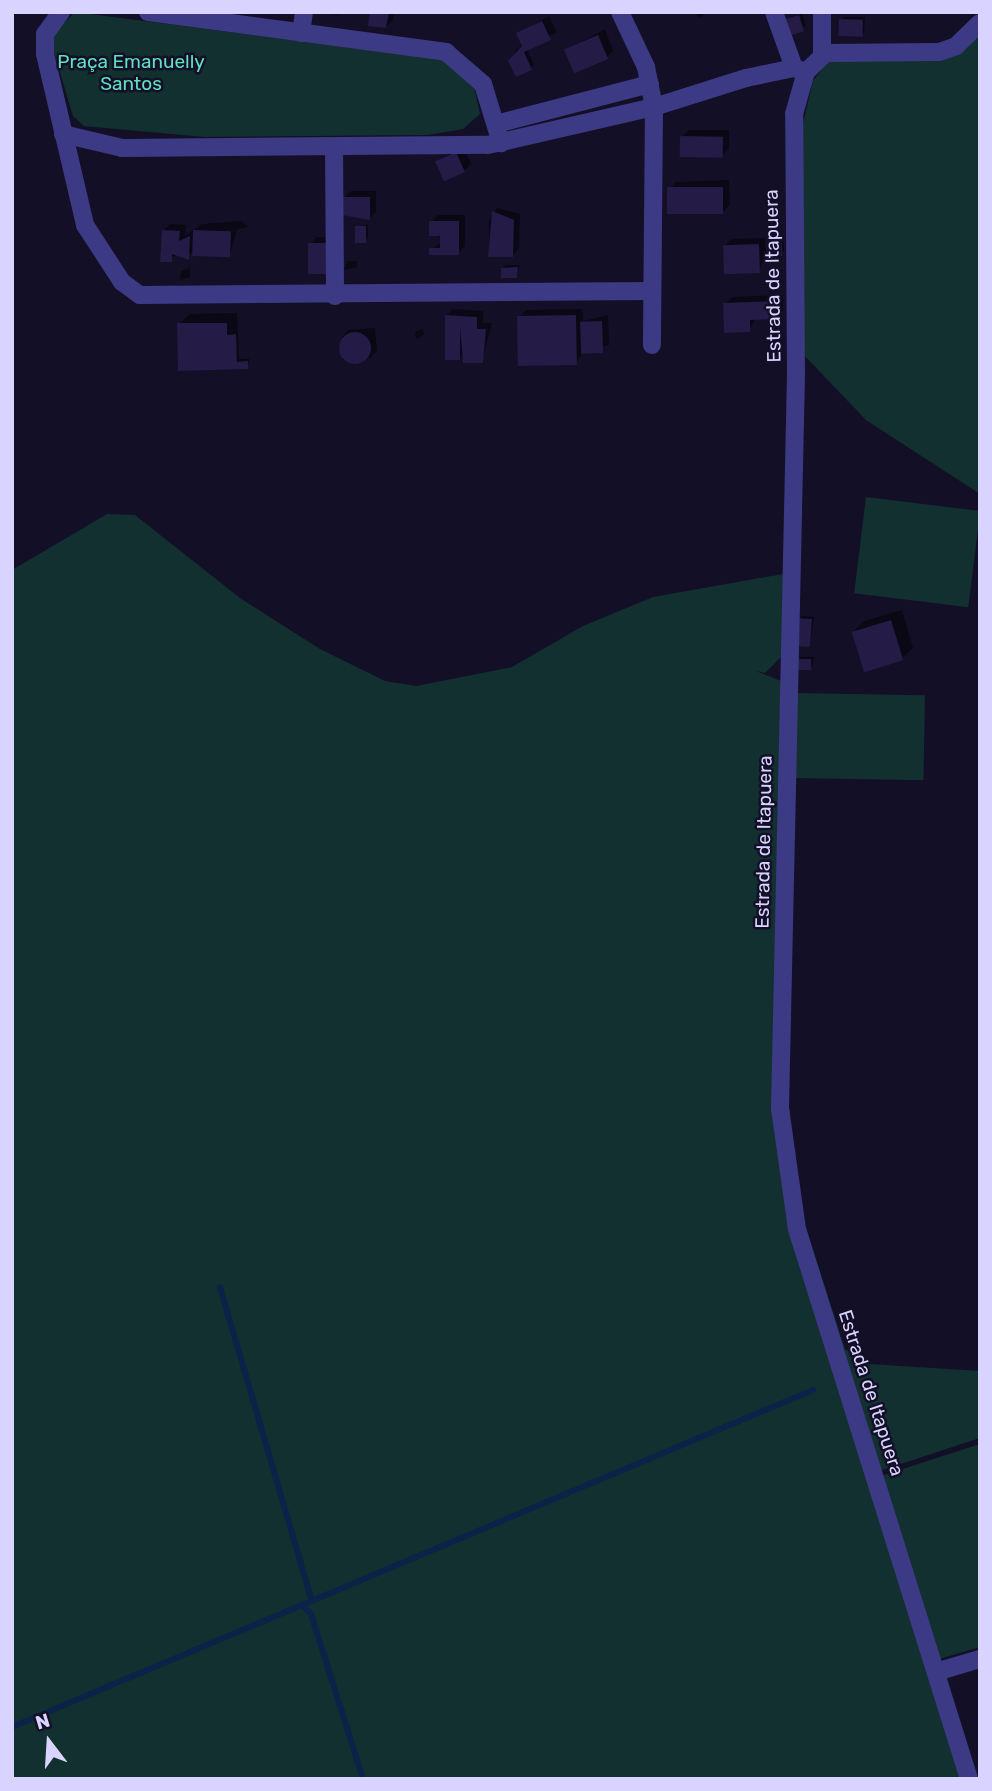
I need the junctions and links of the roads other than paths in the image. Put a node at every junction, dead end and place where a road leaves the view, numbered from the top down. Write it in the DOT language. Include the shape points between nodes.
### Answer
graph roads {
  1 [pos="61,12"];
  2 [pos="148,12"];
  3 [pos="304,12"];
  4 [pos="620,12"];
  5 [pos="774,12"];
  6 [pos="822,12"];
  7 [pos="980,23"];
  8 [pos="301,33"];
  9 [pos="822,55"];
  10 [pos="800,70"];
  11 [pos="650,84"];
  12 [pos="654,107"];
  13 [pos="496,124"];
  14 [pos="64,134"];
  15 [pos="502,143"];
  16 [pos="334,146"];
  17 [pos="652,291"];
  18 [pos="335,296"];
  19 [pos="652,345"];
  20 [pos="980,1660"];
  21 [pos="936,1672"];
  22 [pos="969,1779"];
  1 -- 14 [label="street" via="44,44"];
  2 -- 8 [label="street"];
  3 -- 8 [label="street"];
  4 -- 11 [label="street"];
  5 -- 10 [label="street"];
  6 -- 9 [label="street"];
  7 -- 9 [label="street" via="956,46 939,52 844,49"];
  8 -- 13 [label="street" via="446,52 476,74"];
  9 -- 10 [label="street"];
  10 -- 12 [label="street"];
  10 -- 21 [label="street, Estrada de Itapuera" via="791,143 796,372 782,1155 797,1229"];
  11 -- 12 [label="street"];
  11 -- 13 [label="street"];
  12 -- 15 [label="street"];
  12 -- 17 [label="street"];
  13 -- 15 [label="street"];
  14 -- 16 [label="street" via="122,148"];
  14 -- 18 [label="street" via="90,237 139,295"];
  15 -- 16 [label="street"];
  16 -- 18 [label="street"];
  17 -- 18 [label="street"];
  17 -- 19 [label="street"];
  20 -- 21 [label="street"];
  21 -- 22 [label="street, Estrada de Itapuera"];
}
